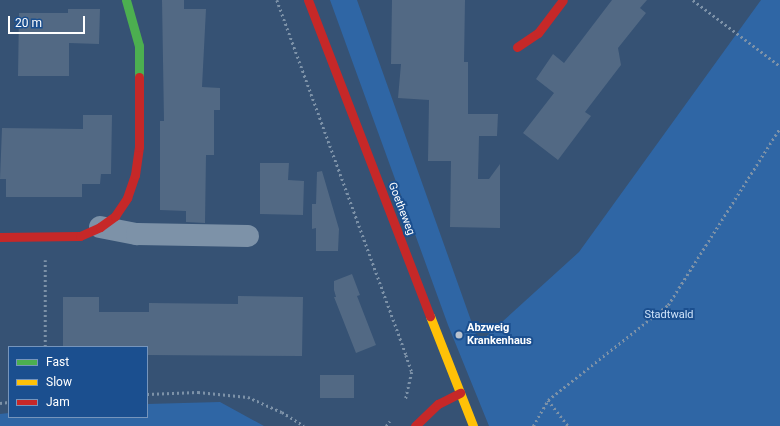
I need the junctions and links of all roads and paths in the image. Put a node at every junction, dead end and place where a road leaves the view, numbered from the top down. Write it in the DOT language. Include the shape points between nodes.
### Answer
graph roads {
  1 [pos="126,0"];
  2 [pos="277,0"];
  3 [pos="308,0"];
  4 [pos="563,0"];
  5 [pos="693,0"];
  6 [pos="516,47"];
  7 [pos="780,66"];
  8 [pos="780,128"];
  9 [pos="100,227"];
  10 [pos="248,236"];
  11 [pos="0,237"];
  12 [pos="46,238"];
  13 [pos="45,346"];
  14 [pos="460,393"];
  15 [pos="148,394"];
  16 [pos="548,400"];
  17 [pos="403,404"];
  18 [pos="396,415"];
  19 [pos="304,426"];
  20 [pos="386,426"];
  21 [pos="415,426"];
  22 [pos="473,426"];
  23 [pos="533,426"];
  24 [pos="568,426"];
  1 -- 9 [label="street" via="139,46 139,146 135,175 127,198 115,216"];
  2 -- 17 [label="path" via="412,372"];
  3 -- 14 [label="street, Goetheweg"];
  4 -- 6 [label="street" via="538,33"];
  5 -- 7 [label="path"];
  8 -- 16 [label="path" via="668,305"];
  9 -- 10 [label="street" via="137,234"];
  9 -- 12 [label="street" via="80,236"];
  11 -- 12 [label="street"];
  12 -- 13 [label="path"];
  14 -- 21 [label="street" via="438,404"];
  14 -- 22 [label="street, Goetheweg"];
  15 -- 19 [label="path" via="198,392 248,397 282,412"];
  16 -- 23 [label="path"];
  16 -- 24 [label="path"];
  18 -- 20 [label="path"];
}
